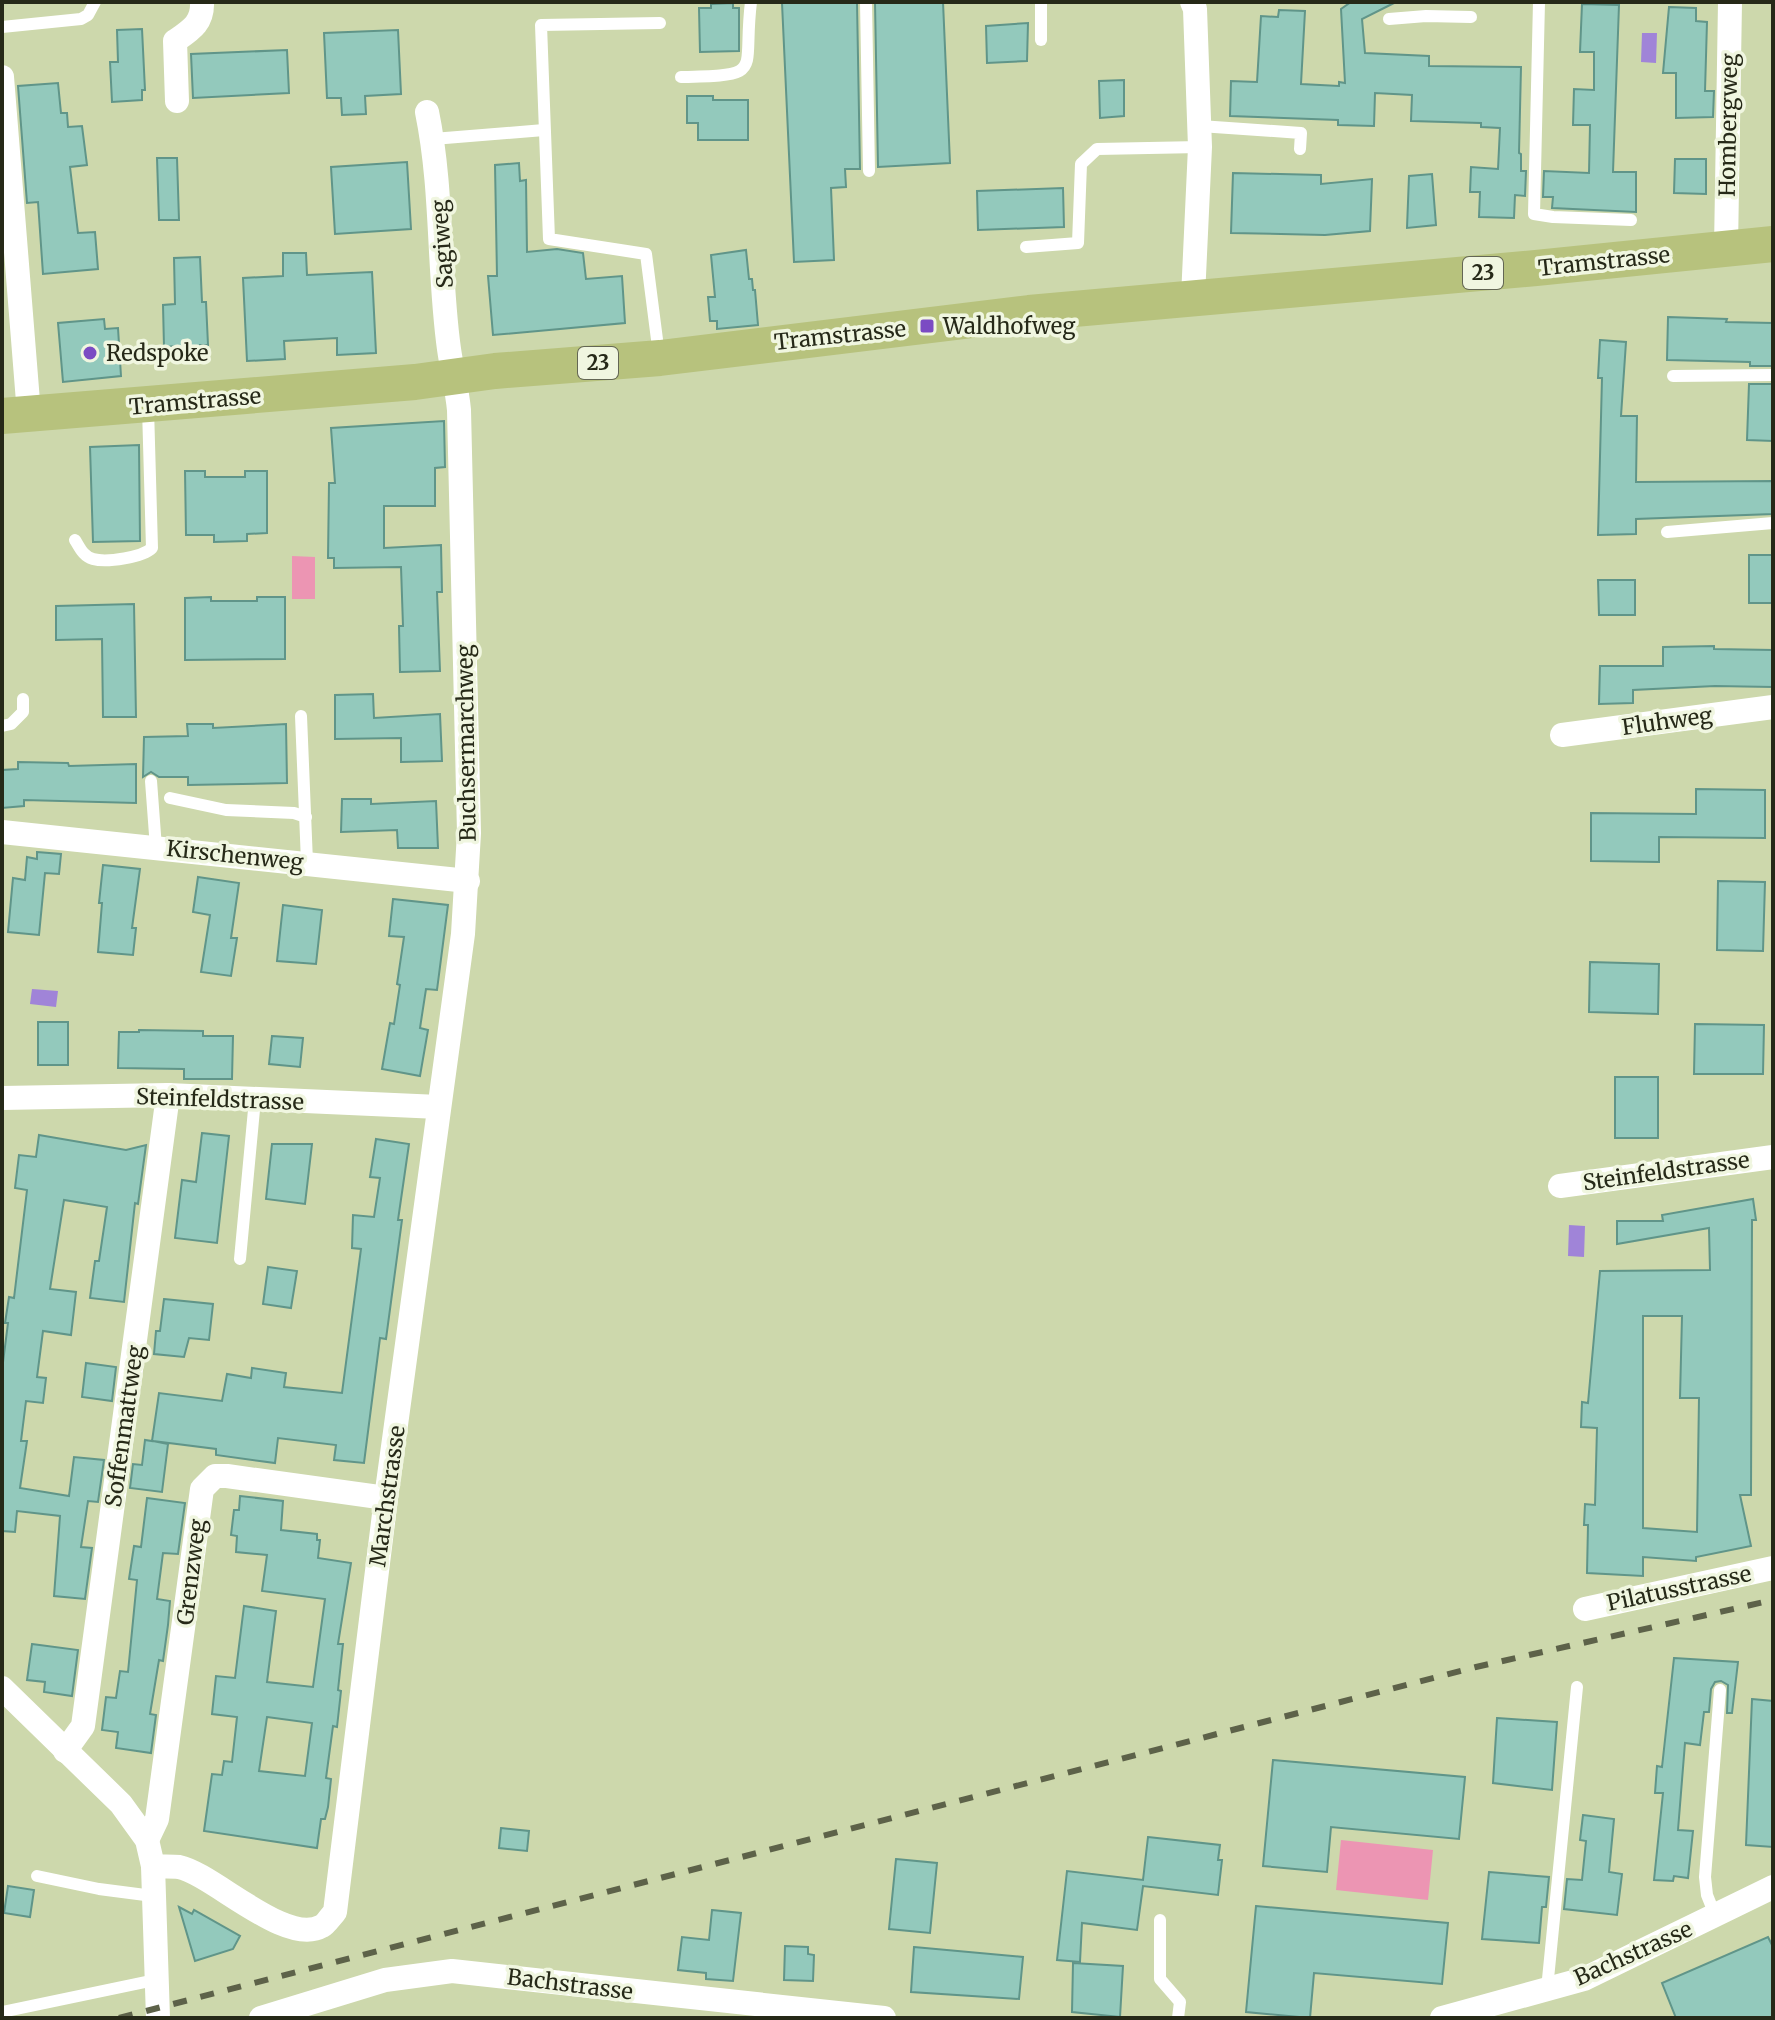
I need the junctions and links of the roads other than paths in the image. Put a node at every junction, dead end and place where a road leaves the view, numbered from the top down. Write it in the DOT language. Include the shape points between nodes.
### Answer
graph roads {
  1 [pos="95,2"];
  2 [pos="202,2"];
  3 [pos="751,2"];
  4 [pos="866,2"];
  5 [pos="1041,2"];
  6 [pos="1539,2"];
  7 [pos="1730,2"];
  8 [pos="1200,4"];
  9 [pos="1426,9"];
  10 [pos="1471,17"];
  11 [pos="1389,19"];
  12 [pos="660,23"];
  13 [pos="2,27"];
  14 [pos="1041,40"];
  15 [pos="2,77"];
  16 [pos="681,77"];
  17 [pos="177,101"];
  18 [pos="427,112"];
  19 [pos="544,130"];
  20 [pos="1200,137"];
  21 [pos="433,139"];
  22 [pos="1300,149"];
  23 [pos="869,171"];
  24 [pos="1631,220"];
  25 [pos="1773,244"];
  26 [pos="1026,247"];
  27 [pos="1726,248"];
  28 [pos="1193,297"];
  29 [pos="660,358"];
  30 [pos="1773,375"];
  31 [pos="1673,376"];
  32 [pos="456,377"];
  33 [pos="148,405"];
  34 [pos="16,415"];
  35 [pos="1773,523"];
  36 [pos="1667,532"];
  37 [pos="75,540"];
  38 [pos="23,699"];
  39 [pos="1773,707"];
  40 [pos="301,716"];
  41 [pos="2,726"];
  42 [pos="1562,735"];
  43 [pos="151,781"];
  44 [pos="170,798"];
  45 [pos="306,817"];
  46 [pos="2,832"];
  47 [pos="156,848"];
  48 [pos="307,862"];
  49 [pos="468,881"];
  50 [pos="168,1095"];
  51 [pos="2,1098"];
  52 [pos="255,1099"];
  53 [pos="439,1107"];
  54 [pos="1773,1157"];
  55 [pos="1560,1186"];
  56 [pos="240,1259"];
  57 [pos="386,1498"];
  58 [pos="1773,1568"];
  59 [pos="1585,1609"];
  60 [pos="1577,1687"];
  61 [pos="2,1688"];
  62 [pos="1720,1690"];
  63 [pos="65,1751"];
  64 [pos="147,1840"];
  65 [pos="153,1866"];
  66 [pos="37,1876"];
  67 [pos="1773,1887"];
  68 [pos="153,1896"];
  69 [pos="1715,1915"];
  70 [pos="1160,1920"];
  71 [pos="155,1980"];
  72 [pos="1547,1989"];
  73 [pos="2,2012"];
  74 [pos="158,2018"];
  75 [pos="261,2018"];
  76 [pos="884,2018"];
  77 [pos="1178,2018"];
  78 [pos="1442,2018"];
  1 -- 13 [label="lane" via="81,19"];
  2 -- 17 [label="street" via="196,26 175,41"];
  3 -- 16 [label="lane" via="750,57 743,71"];
  4 -- 23 [label="lane"];
  5 -- 14 [label="lane"];
  6 -- 24 [label="lane" via="1534,214"];
  7 -- 27 [label="street, Hombergweg"];
  8 -- 20 [label="street"];
  9 -- 10 [label="lane"];
  9 -- 11 [label="lane"];
  12 -- 19 [label="lane" via="541,25"];
  15 -- 34 [label="street"];
  18 -- 21 [label="street, Sagiweg"];
  19 -- 21 [label="lane"];
  19 -- 29 [label="lane" via="549,239 646,254"];
  20 -- 22 [label="lane" via="1301,133"];
  20 -- 26 [label="lane" via="1097,149 1081,164 1078,243"];
  20 -- 28 [label="street"];
  21 -- 32 [label="street, Sagiweg" via="449,350"];
  25 -- 27 [label="main road, Tramstrasse / 23"];
  27 -- 28 [label="main road, Tramstrasse / 23"];
  28 -- 29 [label="main road, Tramstrasse / 23"];
  29 -- 32 [label="main road, Tramstrasse / 23"];
  30 -- 31 [label="lane"];
  32 -- 33 [label="main road, Tramstrasse / 23"];
  32 -- 49 [label="street, Buchsermarchweg"];
  33 -- 34 [label="main road, Tramstrasse / 23"];
  33 -- 37 [label="lane" via="152,548 137,557 94,560"];
  35 -- 36 [label="lane"];
  38 -- 41 [label="lane" via="23,712"];
  39 -- 42 [label="street, Fluhweg"];
  40 -- 45 [label="lane"];
  43 -- 47 [label="lane"];
  44 -- 45 [label="lane" via="226,810"];
  45 -- 48 [label="lane"];
  46 -- 47 [label="street, Kirschenweg"];
  47 -- 48 [label="street, Kirschenweg"];
  48 -- 49 [label="street, Kirschenweg"];
  49 -- 53 [label="street, Buchsermarchweg"];
  50 -- 51 [label="street, Steinfeldstrasse"];
  50 -- 52 [label="street, Steinfeldstrasse"];
  50 -- 63 [label="street, Soffenmattweg" via="83,1726"];
  52 -- 53 [label="street, Steinfeldstrasse"];
  52 -- 56 [label="lane"];
  53 -- 57 [label="street, Marchstrasse"];
  54 -- 55 [label="street, Steinfeldstrasse"];
  57 -- 64 [label="street, Grenzweg" via="227,1476 215,1476 202,1489 157,1819"];
  57 -- 65 [label="street, Marchstrasse" via="335,1912 322,1926 304,1930 247,1907 180,1867"];
  58 -- 59 [label="street, Pilatusstrasse"];
  60 -- 72 [label="lane"];
  61 -- 63 [label="street"];
  62 -- 69 [label="lane" via="1705,1877"];
  63 -- 64 [label="street" via="121,1804"];
  64 -- 65 [label="street"];
  65 -- 68 [label="street"];
  66 -- 68 [label="lane"];
  67 -- 69 [label="street, Bachstrasse"];
  68 -- 71 [label="street"];
  69 -- 72 [label="street, Bachstrasse" via="1609,1969"];
  70 -- 77 [label="lane" via="1160,1979 1180,2002"];
  71 -- 73 [label="lane"];
  71 -- 74 [label="street"];
  72 -- 78 [label="street, Bachstrasse"];
  75 -- 76 [label="street, Bachstrasse" via="385,1980 452,1971"];
}
